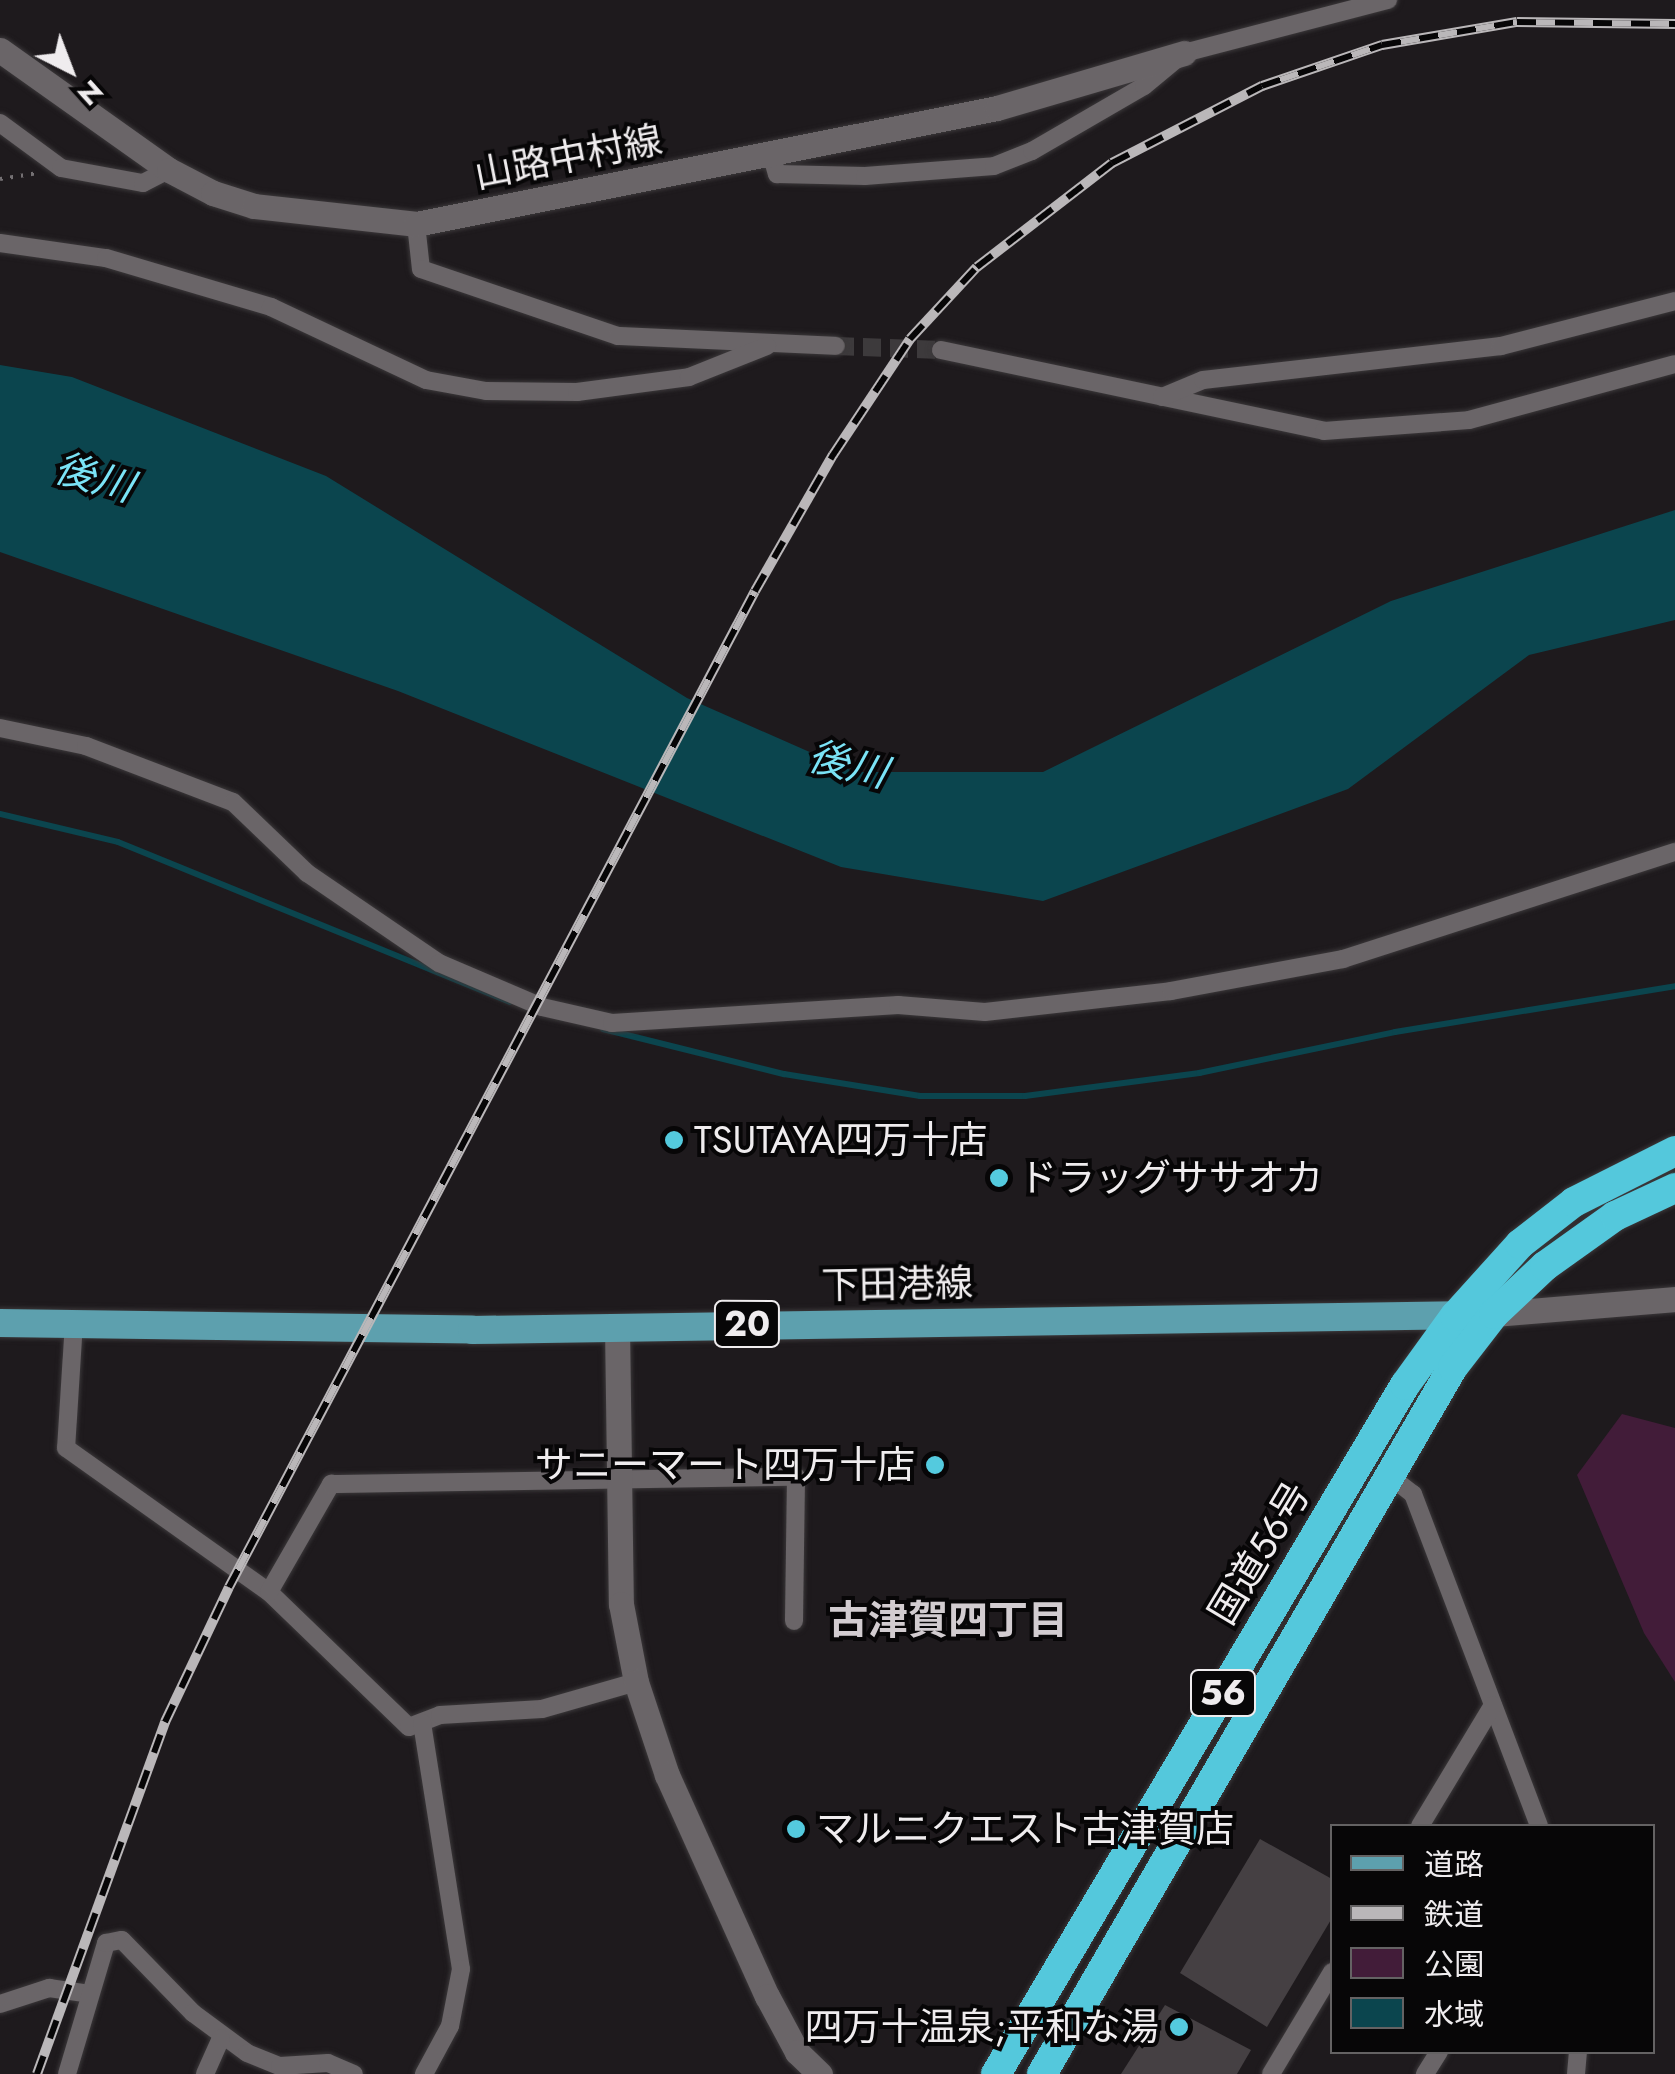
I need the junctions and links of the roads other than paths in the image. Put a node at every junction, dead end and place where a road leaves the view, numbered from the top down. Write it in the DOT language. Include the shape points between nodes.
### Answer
graph roads {
  1 [pos="1388,0"];
  2 [pos="0,50"];
  3 [pos="1184,54"];
  4 [pos="0,123"];
  5 [pos="772,157"];
  6 [pos="169,170"];
  7 [pos="416,224"];
  8 [pos="0,243"];
  9 [pos="1675,301"];
  10 [pos="767,346"];
  11 [pos="836,346"];
  12 [pos="941,350"];
  13 [pos="1675,364"];
  14 [pos="1161,397"];
  15 [pos="0,728"];
  16 [pos="1675,852"];
  17 [pos="1675,1151"];
  18 [pos="1675,1188"];
  19 [pos="1675,1299"];
  20 [pos="1494,1314"];
  21 [pos="1455,1316"];
  22 [pos="74,1322"];
  23 [pos="0,1323"];
  24 [pos="617,1326"];
  25 [pos="620,1476"];
  26 [pos="1391,1477"];
  27 [pos="269,1592"];
  28 [pos="794,1621"];
  29 [pos="636,1682"];
  30 [pos="1493,1705"];
  31 [pos="422,1724"];
  32 [pos="1421,1824"];
  33 [pos="1538,1824"];
  34 [pos="1330,1975"];
  35 [pos="90,1994"];
  36 [pos="0,2004"];
  37 [pos="221,2038"];
  38 [pos="67,2074"];
  39 [pos="205,2074"];
  40 [pos="354,2074"];
  41 [pos="424,2074"];
  42 [pos="820,2074"];
  43 [pos="996,2074"];
  44 [pos="1042,2074"];
  45 [pos="1271,2074"];
  1 -- 3 [label="street"];
  2 -- 6 [label="main road, 山路中村線"];
  3 -- 5 [label="main road, 山路中村線" via="997,108"];
  3 -- 5 [label="street" via="1144,86 1032,152 994,166 865,176 777,174"];
  4 -- 6 [label="street" via="61,168 143,183"];
  5 -- 7 [label="main road, 山路中村線"];
  6 -- 7 [label="main road, 山路中村線" via="254,206"];
  7 -- 10 [label="street" via="421,269 437,278 618,336"];
  8 -- 10 [label="street" via="106,258 271,307 426,380 486,391 577,392 689,377"];
  9 -- 14 [label="street" via="1501,346 1203,380"];
  10 -- 11 [label="street"];
  12 -- 14 [label="street"];
  13 -- 14 [label="street" via="1469,420 1379,430 1324,432"];
  15 -- 16 [label="street" via="86,746 233,802 307,873 439,963 542,1007 612,1024 898,1005 985,1012 1171,991 1343,959"];
  17 -- 21 [label="highway, 国道56号 / 56" via="1574,1202 1520,1244"];
  18 -- 20 [label="highway, 国道56号 / 56" via="1584,1235"];
  19 -- 20 [label="main road"];
  20 -- 21 [label="main road, 下田港線 / 20"];
  20 -- 26 [label="highway, 国道56号 / 56" via="1430,1402"];
  21 -- 24 [label="main road, 下田港線 / 20"];
  21 -- 43 [label="highway, 国道56号 / 56" via="1405,1385"];
  22 -- 23 [label="main road, 下田港線 / 20"];
  22 -- 24 [label="main road, 下田港線 / 20" via="472,1330"];
  22 -- 27 [label="street" via="66,1448"];
  24 -- 25 [label="main road"];
  25 -- 27 [label="street" via="331,1484"];
  25 -- 28 [label="street" via="796,1476"];
  25 -- 29 [label="main road" via="622,1604"];
  26 -- 30 [label="street" via="1413,1494"];
  26 -- 44 [label="highway, 国道56号 / 56"];
  27 -- 31 [label="street" via="383,1705 409,1727"];
  29 -- 31 [label="street" via="542,1710 440,1716"];
  29 -- 42 [label="main road" via="667,1775 767,1996 797,2052"];
  30 -- 32 [label="street"];
  30 -- 33 [label="street"];
  31 -- 41 [label="street" via="461,1969 450,2026"];
  34 -- 45 [label="street"];
  35 -- 36 [label="street" via="49,1988"];
  35 -- 37 [label="street" via="106,1943 122,1940"];
  35 -- 38 [label="street"];
  37 -- 39 [label="street"];
  37 -- 40 [label="street" via="280,2066 328,2063"];
}
